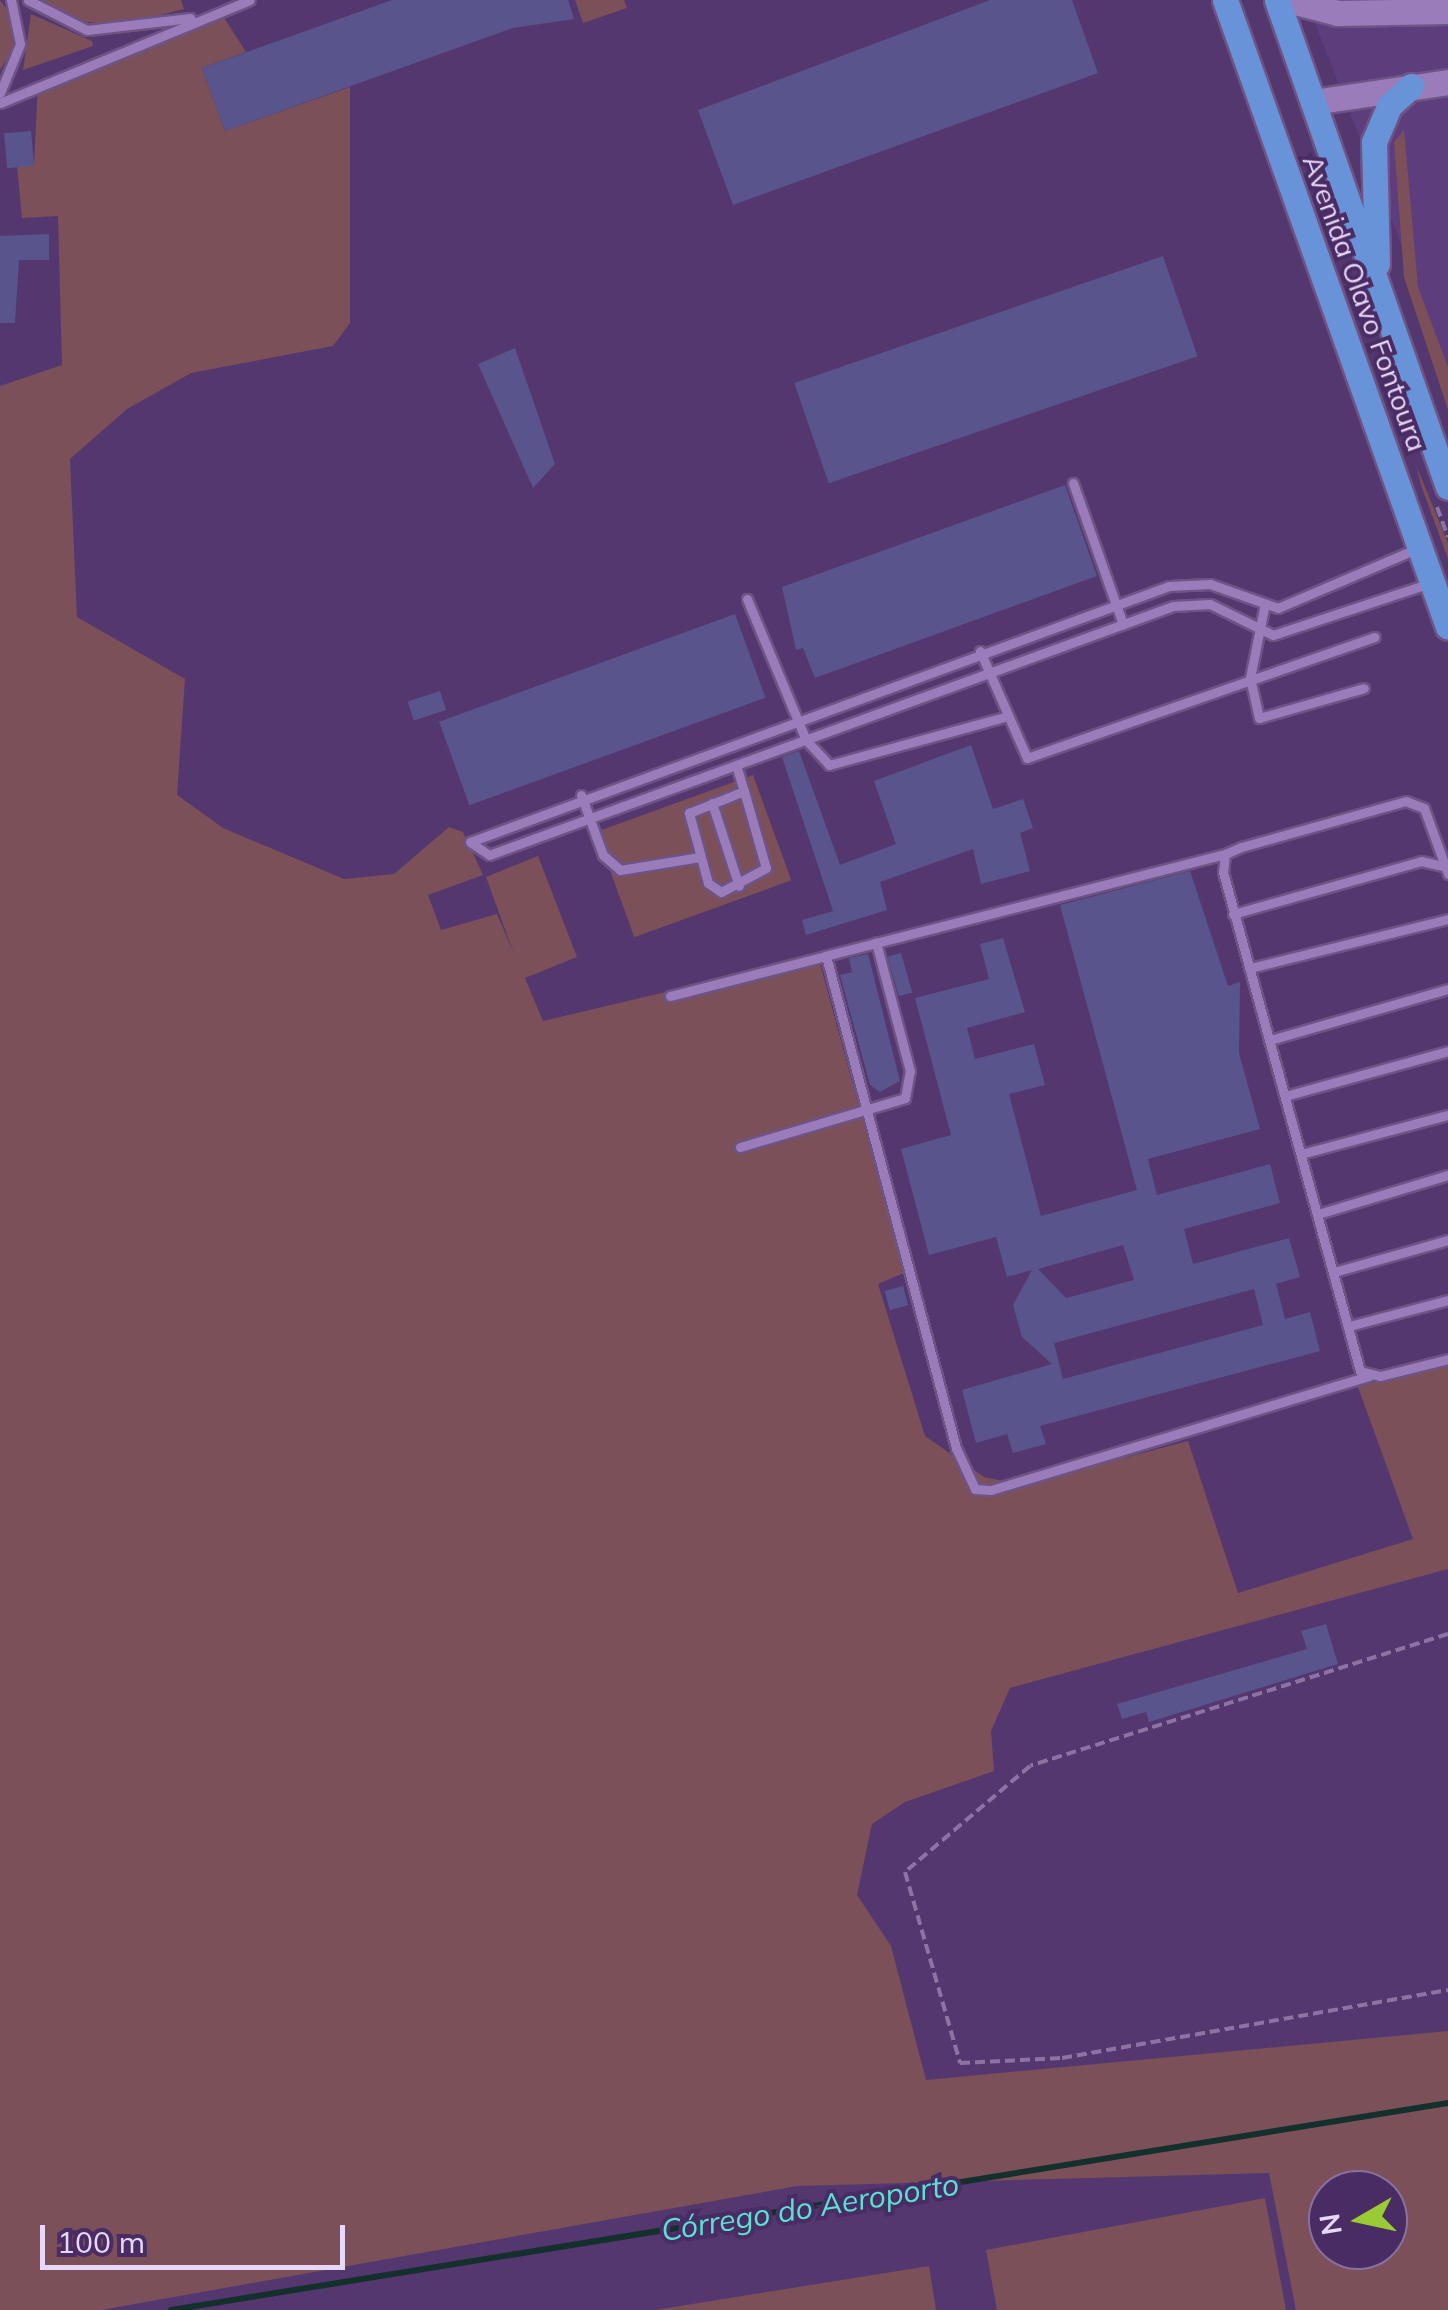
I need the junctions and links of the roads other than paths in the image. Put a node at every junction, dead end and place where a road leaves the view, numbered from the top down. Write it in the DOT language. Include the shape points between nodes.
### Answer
graph roads {
  1 [pos="12,0"];
  2 [pos="28,0"];
  3 [pos="250,0"];
  4 [pos="1224,0"];
  5 [pos="1277,0"];
  6 [pos="1286,0"];
  7 [pos="1376,0"];
  8 [pos="1448,11"];
  9 [pos="208,14"];
  10 [pos="1409,14"];
  11 [pos="1448,82"];
  12 [pos="1410,86"];
  13 [pos="0,93"];
  14 [pos="1312,102"];
  15 [pos="0,103"];
  16 [pos="1357,237"];
  17 [pos="1314,252"];
  18 [pos="1381,304"];
  19 [pos="1073,483"];
  20 [pos="1448,487"];
  21 [pos="1420,546"];
  22 [pos="1432,582"];
  23 [pos="746,599"];
  24 [pos="1115,604"];
  25 [pos="1264,608"];
  26 [pos="1122,624"];
  27 [pos="1052,626"];
  28 [pos="1448,627"];
  29 [pos="1257,632"];
  30 [pos="1375,637"];
  31 [pos="1058,648"];
  32 [pos="980,652"];
  33 [pos="988,674"];
  34 [pos="1250,678"];
  35 [pos="1364,688"];
  36 [pos="1004,717"];
  37 [pos="796,718"];
  38 [pos="806,740"];
  39 [pos="736,764"];
  40 [pos="744,791"];
  41 [pos="581,796"];
  42 [pos="712,803"];
  43 [pos="587,818"];
  44 [pos="1225,854"];
  45 [pos="700,858"];
  46 [pos="1447,871"];
  47 [pos="739,886"];
  48 [pos="1233,914"];
  49 [pos="1448,919"];
  50 [pos="876,942"];
  51 [pos="826,956"];
  52 [pos="1250,968"];
  53 [pos="1448,988"];
  54 [pos="670,996"];
  55 [pos="1270,1040"];
  56 [pos="1448,1051"];
  57 [pos="1286,1096"];
  58 [pos="868,1112"];
  59 [pos="1448,1115"];
  60 [pos="740,1147"];
  61 [pos="1301,1154"];
  62 [pos="1448,1175"];
  63 [pos="1318,1214"];
  64 [pos="1448,1240"];
  65 [pos="1334,1272"];
  66 [pos="1448,1300"];
  67 [pos="1348,1326"];
  68 [pos="1448,1359"];
  69 [pos="1369,1376"];
  1 -- 13 [label="lane" via="20,44"];
  2 -- 9 [label="lane" via="87,30"];
  3 -- 9 [label="lane"];
  4 -- 17 [label="main road, Avenida Olavo Fontoura"];
  5 -- 14 [label="main road, Avenida Olavo Fontoura"];
  6 -- 10 [label="street" via="1338,13"];
  7 -- 10 [label="lane"];
  8 -- 10 [label="street"];
  9 -- 15 [label="lane"];
  11 -- 12 [label="street"];
  12 -- 14 [label="street"];
  12 -- 18 [label="main road" via="1389,106 1374,142"];
  14 -- 16 [label="main road, Avenida Olavo Fontoura"];
  16 -- 17 [label="main road"];
  16 -- 18 [label="main road, Avenida Olavo Fontoura"];
  17 -- 21 [label="main road, Avenida Olavo Fontoura"];
  18 -- 20 [label="main road, Avenida Olavo Fontoura"];
  19 -- 24 [label="lane"];
  21 -- 22 [label="main road, Avenida Olavo Fontoura"];
  21 -- 25 [label="lane"];
  22 -- 28 [label="main road, Avenida Olavo Fontoura"];
  22 -- 29 [label="lane" via="1272,635"];
  23 -- 37 [label="lane"];
  24 -- 25 [label="lane" via="1190,582"];
  24 -- 26 [label="lane"];
  24 -- 27 [label="lane"];
  25 -- 29 [label="lane"];
  26 -- 29 [label="lane" via="1192,602"];
  26 -- 31 [label="lane"];
  27 -- 31 [label="lane"];
  27 -- 32 [label="lane"];
  29 -- 34 [label="lane"];
  30 -- 34 [label="lane"];
  31 -- 33 [label="lane"];
  32 -- 33 [label="lane"];
  32 -- 37 [label="lane"];
  33 -- 36 [label="lane"];
  33 -- 38 [label="lane"];
  34 -- 35 [label="lane" via="1252,708 1272,722"];
  34 -- 36 [label="lane" via="1040,757 1016,748"];
  36 -- 38 [label="lane" via="839,767"];
  37 -- 38 [label="lane"];
  37 -- 41 [label="lane"];
  38 -- 39 [label="lane"];
  39 -- 40 [label="lane"];
  39 -- 43 [label="lane"];
  40 -- 42 [label="lane"];
  40 -- 47 [label="lane" via="766,868"];
  41 -- 43 [label="lane"];
  41 -- 43 [label="lane" via="470,842 488,855"];
  42 -- 45 [label="lane" via="689,812"];
  42 -- 47 [label="lane"];
  43 -- 45 [label="lane" via="620,870"];
  44 -- 46 [label="lane" via="1406,801 1424,808"];
  44 -- 48 [label="lane"];
  44 -- 50 [label="lane"];
  45 -- 47 [label="lane" via="713,889"];
  46 -- 48 [label="lane" via="1421,861"];
  48 -- 52 [label="lane"];
  49 -- 52 [label="lane"];
  50 -- 51 [label="lane"];
  50 -- 58 [label="lane" via="910,1087"];
  51 -- 54 [label="lane"];
  51 -- 58 [label="lane"];
  52 -- 55 [label="lane"];
  53 -- 55 [label="lane"];
  55 -- 57 [label="lane"];
  56 -- 57 [label="lane"];
  57 -- 61 [label="lane"];
  58 -- 60 [label="lane"];
  58 -- 69 [label="lane" via="956,1448 975,1488"];
  59 -- 61 [label="lane"];
  61 -- 63 [label="lane"];
  62 -- 63 [label="lane"];
  63 -- 65 [label="lane"];
  64 -- 65 [label="lane"];
  65 -- 67 [label="lane"];
  66 -- 67 [label="lane"];
  67 -- 69 [label="lane"];
  68 -- 69 [label="lane"];
}
